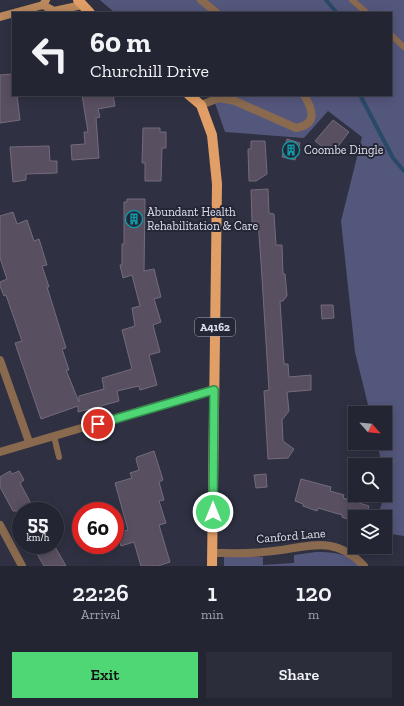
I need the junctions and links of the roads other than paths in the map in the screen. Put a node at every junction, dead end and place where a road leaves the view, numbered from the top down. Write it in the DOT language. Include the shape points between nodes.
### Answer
graph roads {
  1 [pos="201,0"];
  2 [pos="352,0"];
  3 [pos="45,2"];
  4 [pos="80,3"];
  5 [pos="15,12"];
  6 [pos="89,12"];
  7 [pos="216,12"];
  8 [pos="366,12"];
  9 [pos="12,13"];
  10 [pos="0,17"];
  11 [pos="392,36"];
  12 [pos="404,47"];
  13 [pos="190,96"];
  14 [pos="305,96"];
  15 [pos="201,105"];
  16 [pos="0,360"];
  17 [pos="214,390"];
  18 [pos="54,436"];
  19 [pos="29,442"];
  20 [pos="0,452"];
  21 [pos="59,457"];
  22 [pos="0,525"];
  23 [pos="213,553"];
  24 [pos="22,566"];
  25 [pos="212,566"];
  26 [pos="364,566"];
  1 -- 7 [label="street"];
  2 -- 8 [label="lane"];
  3 -- 4 [label="street" via="54,11"];
  3 -- 5 [label="street"];
  4 -- 6 [label="main road"];
  9 -- 10 [label="street"];
  11 -- 12 [label="lane"];
  13 -- 15 [label="main road"];
  14 -- 15 [label="street" via="312,116 310,122 296,128 235,101 219,98"];
  15 -- 17 [label="main road, A4162" via="212,135 217,184"];
  16 -- 19 [label="street"];
  17 -- 18 [label="street"];
  17 -- 23 [label="main road, A4162"];
  18 -- 19 [label="street"];
  18 -- 21 [label="lane"];
  19 -- 20 [label="street"];
  22 -- 24 [label="street"];
  23 -- 25 [label="main road, A4162"];
  23 -- 26 [label="street, Canford Lane" via="263,552 329,546 348,551"];
}
